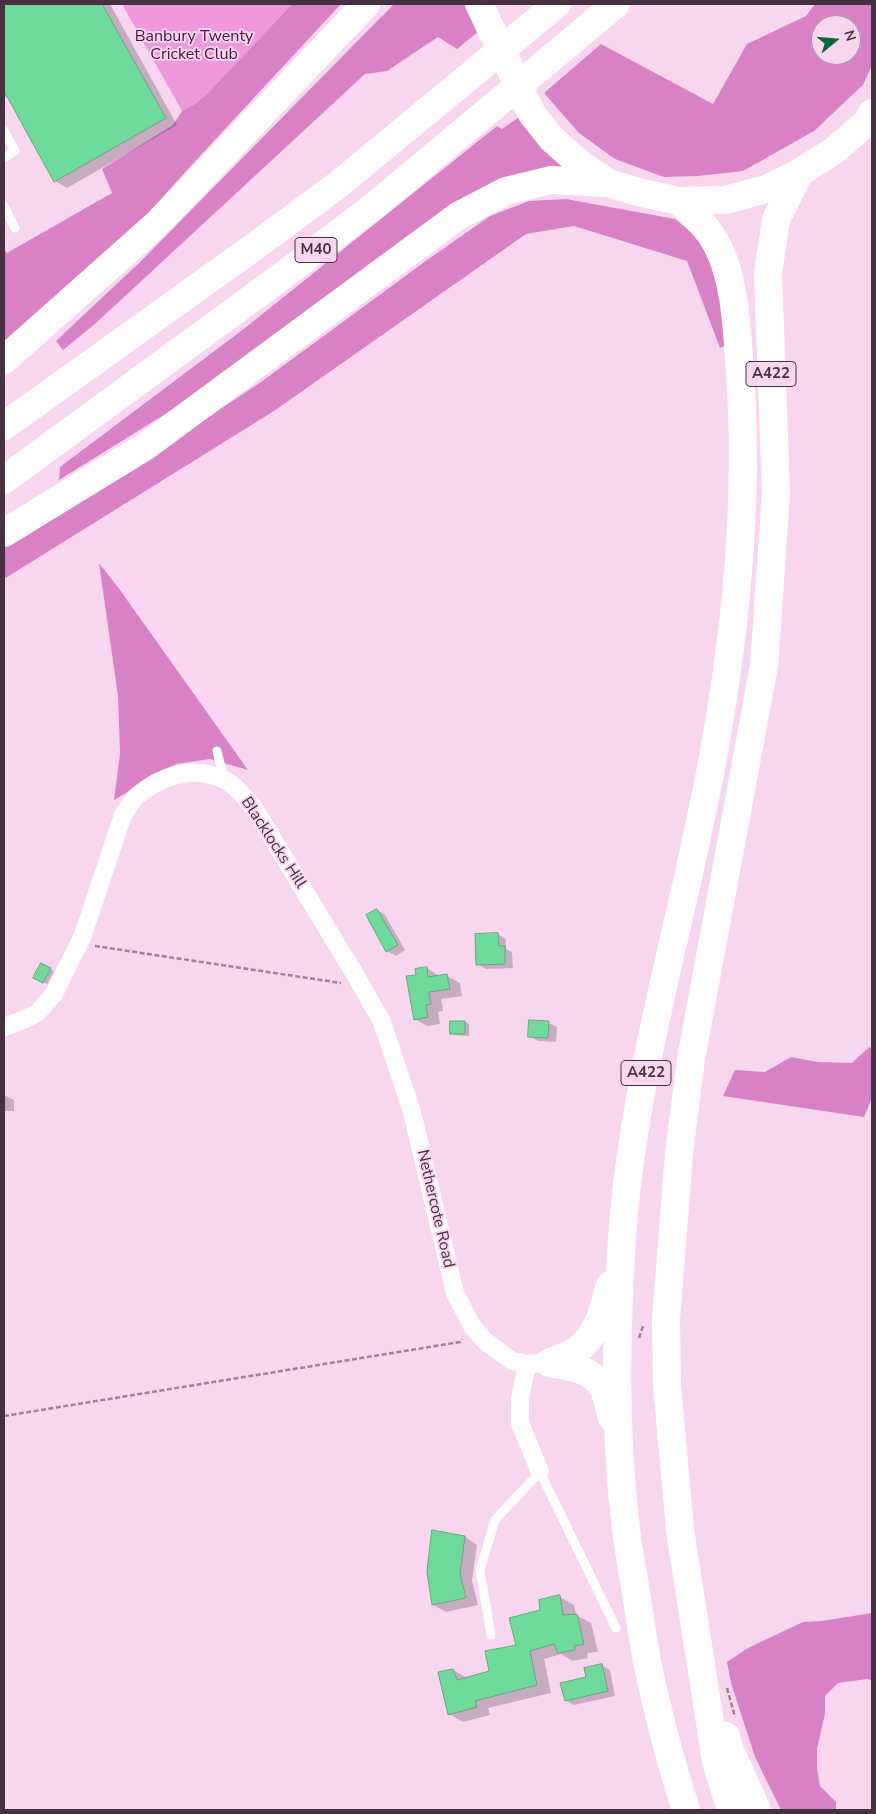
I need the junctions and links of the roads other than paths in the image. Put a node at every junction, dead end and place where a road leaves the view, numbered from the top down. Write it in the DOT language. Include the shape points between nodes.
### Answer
graph roads {
  1 [pos="366,4"];
  2 [pos="556,4"];
  3 [pos="616,4"];
  4 [pos="480,6"];
  5 [pos="872,113"];
  6 [pos="4,131"];
  7 [pos="4,158"];
  8 [pos="799,173"];
  9 [pos="608,183"];
  10 [pos="679,201"];
  11 [pos="4,206"];
  12 [pos="15,228"];
  13 [pos="4,360"];
  14 [pos="4,426"];
  15 [pos="4,480"];
  16 [pos="4,533"];
  17 [pos="217,751"];
  18 [pos="224,779"];
  19 [pos="383,1023"];
  20 [pos="4,1026"];
  21 [pos="623,1236"];
  22 [pos="538,1363"];
  23 [pos="619,1443"];
  24 [pos="540,1472"];
  25 [pos="680,1530"];
  26 [pos="616,1628"];
  27 [pos="491,1635"];
  28 [pos="686,1810"];
  29 [pos="731,1810"];
  30 [pos="757,1810"];
  1 -- 13 [label="highway" via="158,223"];
  2 -- 14 [label="highway, M40" via="339,184"];
  3 -- 15 [label="highway, M40" via="378,202"];
  4 -- 9 [label="highway" via="532,114 552,139"];
  5 -- 8 [label="highway" via="866,123 835,150"];
  6 -- 7 [label="lane" via="15,151"];
  8 -- 10 [label="highway" via="766,189 726,200"];
  8 -- 25 [label="highway, A422" via="776,220 768,273 776,494 764,666 691,1059 679,1154 666,1357"];
  9 -- 10 [label="highway"];
  9 -- 16 [label="highway" via="551,180 506,191 458,216 146,446"];
  10 -- 21 [label="highway, A422" via="706,227 718,245 729,274 744,420 739,552 730,650 714,754 649,1055 631,1153"];
  11 -- 12 [label="lane"];
  17 -- 18 [label="lane"];
  18 -- 19 [label="street, Blacklocks Hill" via="254,808"];
  18 -- 20 [label="street, Blacklocks Hill" via="204,774 172,775 135,798 124,815 80,941 54,994 37,1013"];
  19 -- 22 [label="street, Nethercote Road" via="412,1112 455,1293 472,1326 485,1341 512,1361"];
  21 -- 22 [label="highway" via="602,1316 593,1333 577,1351"];
  21 -- 23 [label="highway, A422" via="617,1345"];
  22 -- 23 [label="highway" via="593,1375 604,1389"];
  22 -- 24 [label="street" via="520,1398 520,1423"];
  23 -- 28 [label="highway, A422" via="626,1528 648,1666 673,1771"];
  24 -- 26 [label="lane"];
  24 -- 27 [label="lane" via="494,1520 480,1570"];
  25 -- 29 [label="highway, A422" via="716,1761"];
  25 -- 30 [label="highway" via="729,1748"];
}
